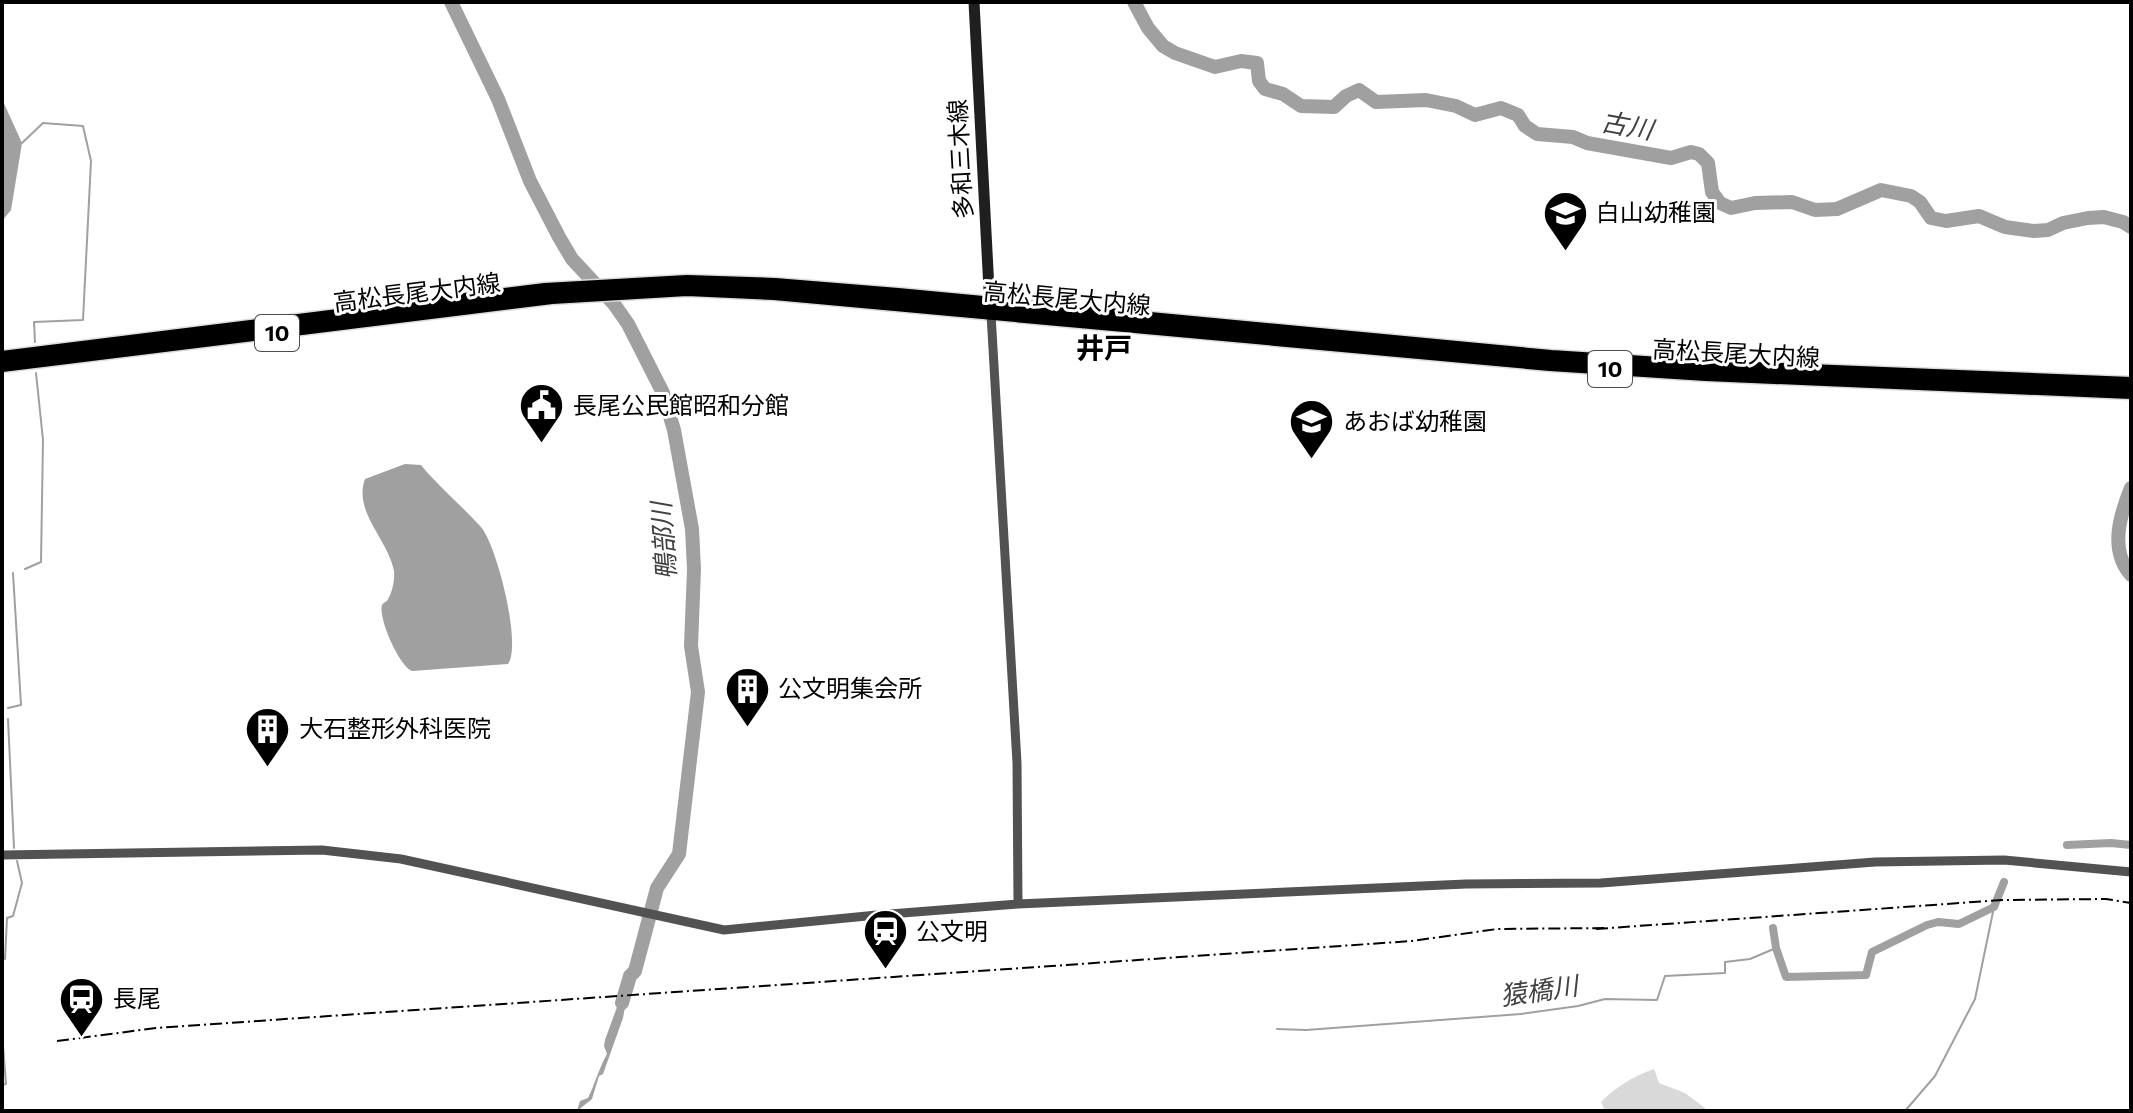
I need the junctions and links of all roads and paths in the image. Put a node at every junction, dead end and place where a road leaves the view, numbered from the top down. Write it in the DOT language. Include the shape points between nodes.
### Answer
graph roads {
  1 [pos="974,2"];
  2 [pos="550,293"];
  3 [pos="990,308"];
  4 [pos="2,357"];
  5 [pos="2,366"];
  6 [pos="2131,383"];
  7 [pos="2131,393"];
  8 [pos="2,855"];
  9 [pos="2131,872"];
  10 [pos="1018,904"];
  1 -- 3 [label="main road, 多和三木線"];
  2 -- 3 [label="main road, 高松長尾大内線 / 10" via="628,287"];
  2 -- 4 [label="main road, 高松長尾大内線 / 10"];
  2 -- 5 [label="main road, 高松長尾大内線 / 10"];
  3 -- 6 [label="main road, 高松長尾大内線 / 10" via="1707,366"];
  3 -- 7 [label="main road, 高松長尾大内線 / 10" via="1578,367"];
  3 -- 10 [label="street" via="1017,763"];
  8 -- 10 [label="street" via="356,852 724,930"];
  9 -- 10 [label="street" via="1973,859 1601,883"];
}
